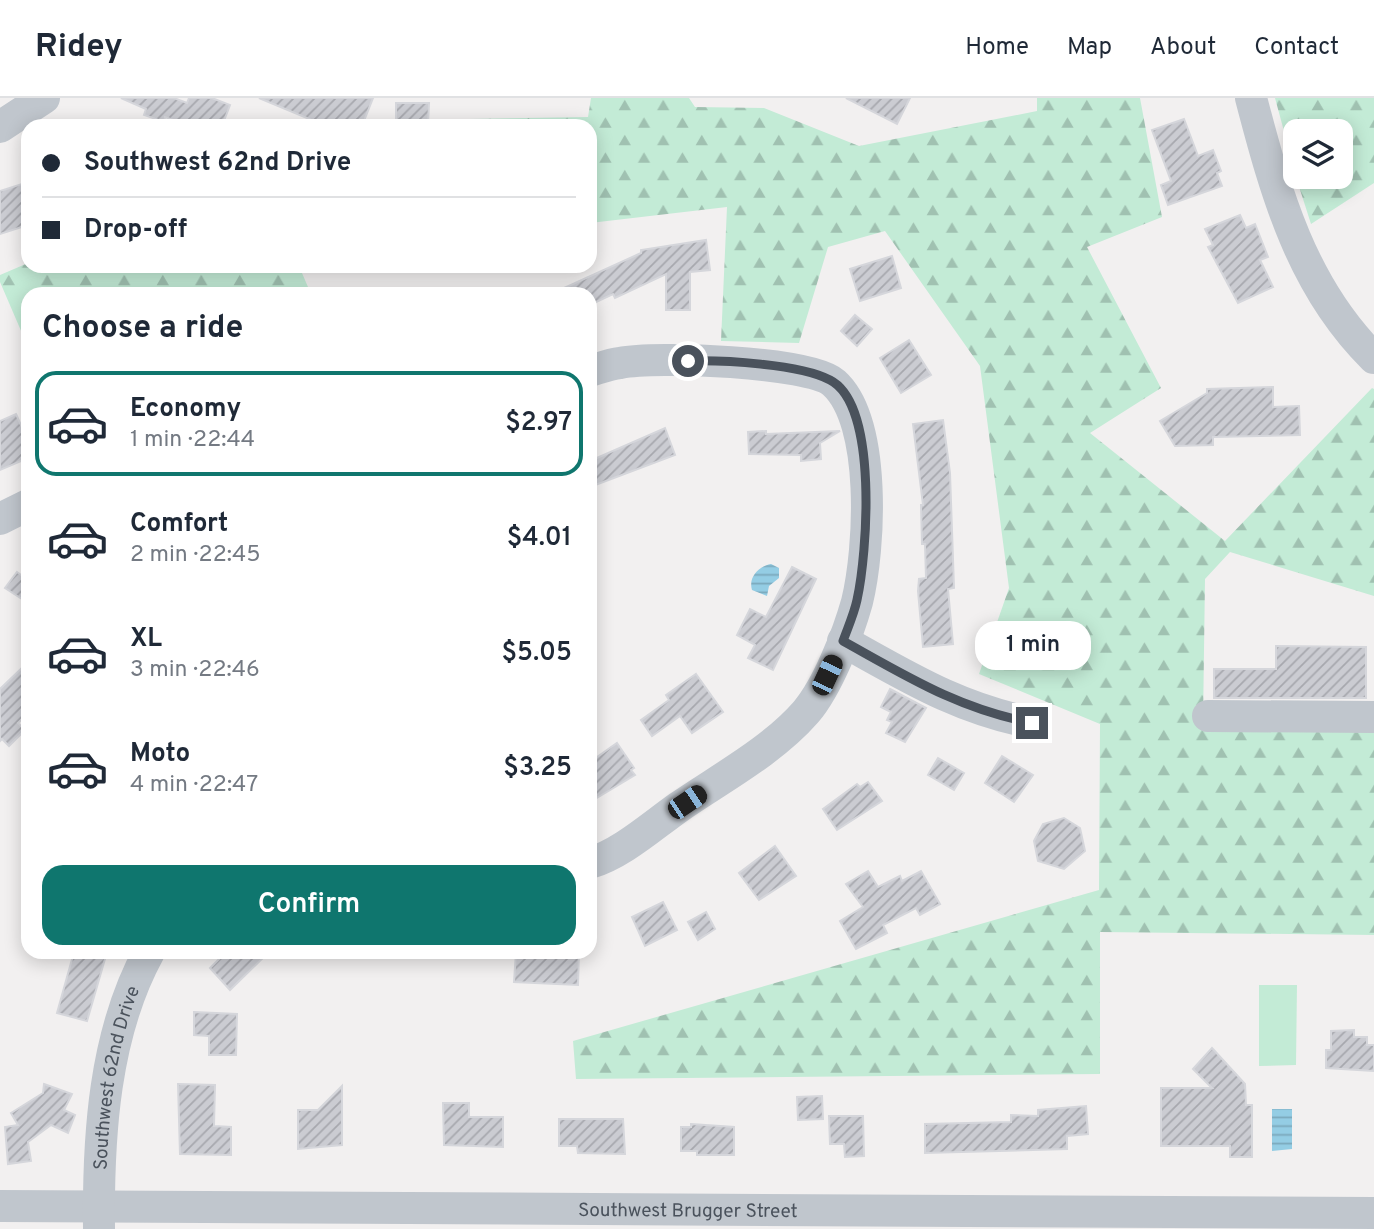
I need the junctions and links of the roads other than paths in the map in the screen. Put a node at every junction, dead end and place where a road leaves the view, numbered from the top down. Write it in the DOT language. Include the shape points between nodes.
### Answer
graph roads {
  1 [pos="44,98"];
  2 [pos="1251,98"];
  3 [pos="0,127"];
  4 [pos="1374,358"];
  5 [pos="597,368"];
  6 [pos="21,508"];
  7 [pos="0,519"];
  8 [pos="843,641"];
  9 [pos="1208,716"];
  10 [pos="1374,717"];
  11 [pos="1032,723"];
  12 [pos="597,859"];
  13 [pos="146,959"];
  14 [pos="0,1206"];
  15 [pos="1374,1213"];
  16 [pos="99,1218"];
  17 [pos="1073,1220"];
  1 -- 3 [label="street"];
  2 -- 4 [label="street" via="1275,191 1300,254 1327,303"];
  5 -- 8 [label="street" via="622,362 710,360 802,371 833,381 852,404 867,490 857,601"];
  6 -- 7 [label="street"];
  8 -- 11 [label="street" via="952,701"];
  8 -- 12 [label="street" via="805,712 755,756"];
  9 -- 10 [label="street"];
  13 -- 16 [label="street, Southwest 62nd Drive" via="115,1048 100,1151"];
  14 -- 16 [label="street, Southwest Brugger Street"];
  15 -- 17 [label="street, Southwest Brugger Street"];
  16 -- 17 [label="street, Southwest Brugger Street"];
}
